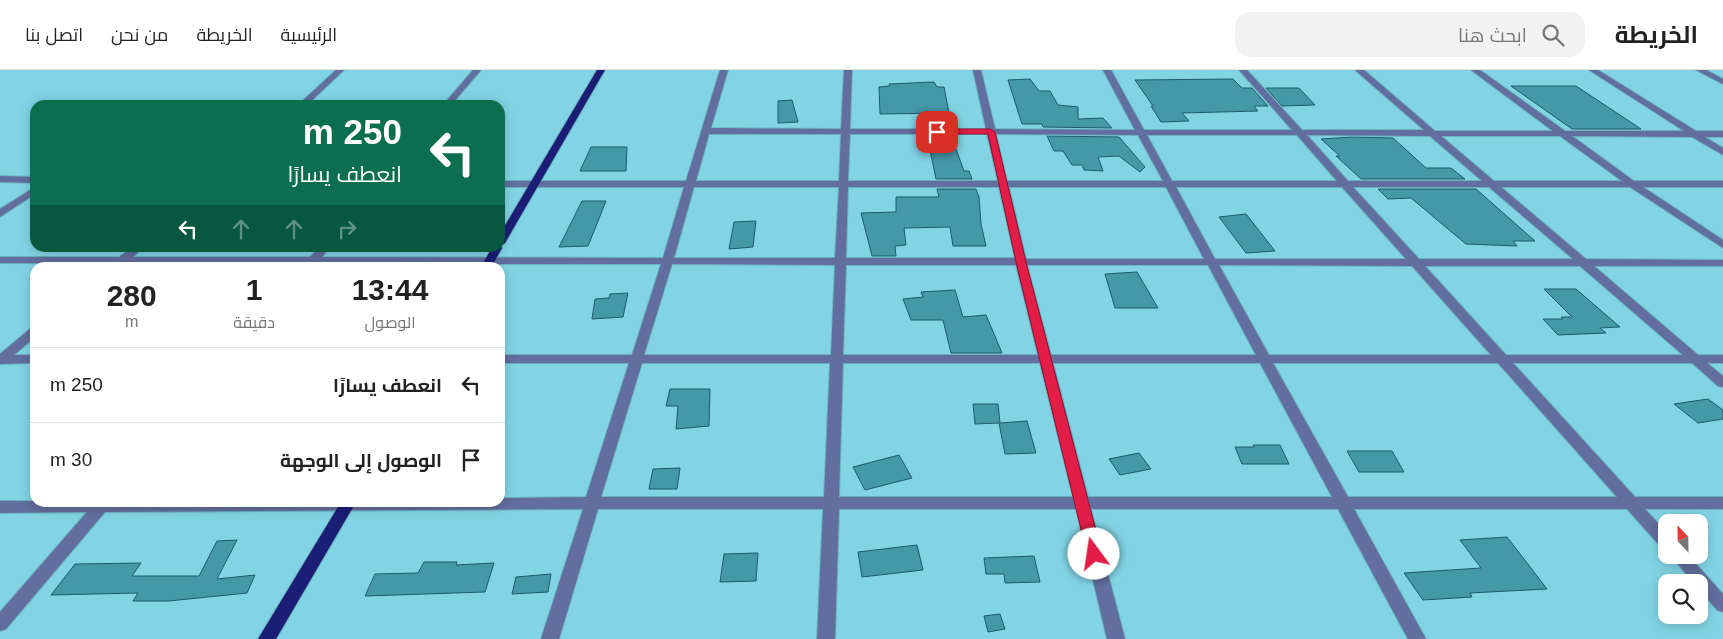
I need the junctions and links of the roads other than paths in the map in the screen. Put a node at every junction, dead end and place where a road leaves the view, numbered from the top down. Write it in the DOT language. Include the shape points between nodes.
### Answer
graph roads {
  1 [pos="340,70"];
  2 [pos="348,70"];
  3 [pos="477,70"];
  4 [pos="601,70"];
  5 [pos="724,70"];
  6 [pos="848,70"];
  7 [pos="977,70"];
  8 [pos="1107,70"];
  9 [pos="1242,70"];
  10 [pos="1359,70"];
  11 [pos="1475,70"];
  12 [pos="1593,70"];
  13 [pos="1700,70"];
  14 [pos="1723,82"];
  15 [pos="307,100"];
  16 [pos="451,100"];
  17 [pos="706,131"];
  18 [pos="846,132"];
  19 [pos="991,132"];
  20 [pos="1141,132"];
  21 [pos="1299,132"];
  22 [pos="1432,133"];
  23 [pos="1562,133"];
  24 [pos="1692,134"];
  25 [pos="1723,134"];
  26 [pos="1723,152"];
  27 [pos="0,180"];
  28 [pos="30,180"];
  29 [pos="691,183"];
  30 [pos="843,183"];
  31 [pos="1003,183"];
  32 [pos="1169,183"];
  33 [pos="505,184"];
  34 [pos="535,184"];
  35 [pos="1344,184"];
  36 [pos="1491,184"];
  37 [pos="1632,184"];
  38 [pos="1723,184"];
  39 [pos="30,193"];
  40 [pos="0,214"];
  41 [pos="505,234"];
  42 [pos="1723,245"];
  43 [pos="133,252"];
  44 [pos="320,252"];
  45 [pos="0,260"];
  46 [pos="123,260"];
  47 [pos="120,262"];
  48 [pos="216,262"];
  49 [pos="312,262"];
  50 [pos="667,262"];
  51 [pos="840,262"];
  52 [pos="1021,262"];
  53 [pos="1212,263"];
  54 [pos="1416,263"];
  55 [pos="1584,263"];
  56 [pos="1723,263"];
  57 [pos="505,264"];
  58 [pos="30,336"];
  59 [pos="637,358"];
  60 [pos="837,358"];
  61 [pos="1045,358"];
  62 [pos="1,359"];
  63 [pos="30,359"];
  64 [pos="505,359"];
  65 [pos="1265,359"];
  66 [pos="1502,359"];
  67 [pos="1696,359"];
  68 [pos="1723,359"];
  69 [pos="1723,383"];
  70 [pos="505,503"];
  71 [pos="591,503"];
  72 [pos="831,503"];
  73 [pos="1082,503"];
  74 [pos="1343,503"];
  75 [pos="1631,503"];
  76 [pos="1723,503"];
  77 [pos="30,506"];
  78 [pos="0,507"];
  79 [pos="101,507"];
  80 [pos="346,507"];
  81 [pos="1658,533"];
  82 [pos="1686,564"];
  83 [pos="1723,605"];
  84 [pos="0,624"];
  85 [pos="267,639"];
  86 [pos="550,639"];
  87 [pos="826,639"];
  88 [pos="1116,639"];
  89 [pos="1417,639"];
  1 -- 2 [label="street"];
  1 -- 15 [label="street"];
  3 -- 16 [label="street"];
  4 -- 34 [label="main road"];
  5 -- 17 [label="street"];
  6 -- 18 [label="street"];
  7 -- 19 [label="street"];
  8 -- 20 [label="street"];
  9 -- 21 [label="street"];
  10 -- 22 [label="street"];
  11 -- 23 [label="street"];
  12 -- 24 [label="street"];
  13 -- 14 [label="street"];
  17 -- 18 [label="street"];
  17 -- 29 [label="street"];
  18 -- 19 [label="street"];
  18 -- 30 [label="street"];
  19 -- 20 [label="street"];
  19 -- 31 [label="street"];
  20 -- 21 [label="street"];
  20 -- 32 [label="street"];
  21 -- 22 [label="street"];
  21 -- 35 [label="street"];
  22 -- 23 [label="street"];
  22 -- 36 [label="street"];
  23 -- 24 [label="street"];
  23 -- 37 [label="street"];
  24 -- 25 [label="street"];
  24 -- 26 [label="street"];
  27 -- 28 [label="street"];
  29 -- 30 [label="street"];
  29 -- 34 [label="street"];
  29 -- 50 [label="street"];
  30 -- 31 [label="street"];
  30 -- 51 [label="street"];
  31 -- 32 [label="street"];
  31 -- 52 [label="street"];
  32 -- 35 [label="street"];
  32 -- 53 [label="street"];
  33 -- 34 [label="street"];
  34 -- 41 [label="main road"];
  35 -- 36 [label="street"];
  35 -- 54 [label="street"];
  36 -- 37 [label="street"];
  36 -- 55 [label="street"];
  37 -- 38 [label="street"];
  37 -- 42 [label="street"];
  39 -- 40 [label="street"];
  43 -- 46 [label="street"];
  44 -- 49 [label="street"];
  45 -- 46 [label="street"];
  46 -- 47 [label="street"];
  46 -- 48 [label="street"];
  50 -- 51 [label="street"];
  50 -- 57 [label="street"];
  50 -- 59 [label="street"];
  51 -- 52 [label="street"];
  51 -- 60 [label="street"];
  52 -- 53 [label="street"];
  52 -- 61 [label="street"];
  53 -- 54 [label="street"];
  53 -- 65 [label="street"];
  54 -- 55 [label="street"];
  54 -- 66 [label="street"];
  55 -- 56 [label="street"];
  55 -- 67 [label="street"];
  58 -- 62 [label="street"];
  59 -- 60 [label="street"];
  59 -- 64 [label="street"];
  59 -- 71 [label="street"];
  60 -- 61 [label="street"];
  60 -- 72 [label="street"];
  61 -- 65 [label="street"];
  61 -- 73 [label="street"];
  62 -- 63 [label="street"];
  65 -- 66 [label="street"];
  65 -- 74 [label="street"];
  66 -- 67 [label="street"];
  66 -- 75 [label="street"];
  67 -- 68 [label="street"];
  67 -- 69 [label="street"];
  70 -- 71 [label="street"];
  71 -- 72 [label="street"];
  71 -- 86 [label="street"];
  72 -- 73 [label="street"];
  72 -- 87 [label="street"];
  73 -- 74 [label="street"];
  73 -- 88 [label="street"];
  74 -- 75 [label="street"];
  74 -- 89 [label="street"];
  75 -- 76 [label="street"];
  75 -- 81 [label="street"];
  77 -- 78 [label="street"];
  79 -- 84 [label="street"];
  80 -- 85 [label="main road"];
  82 -- 83 [label="street"];
}
